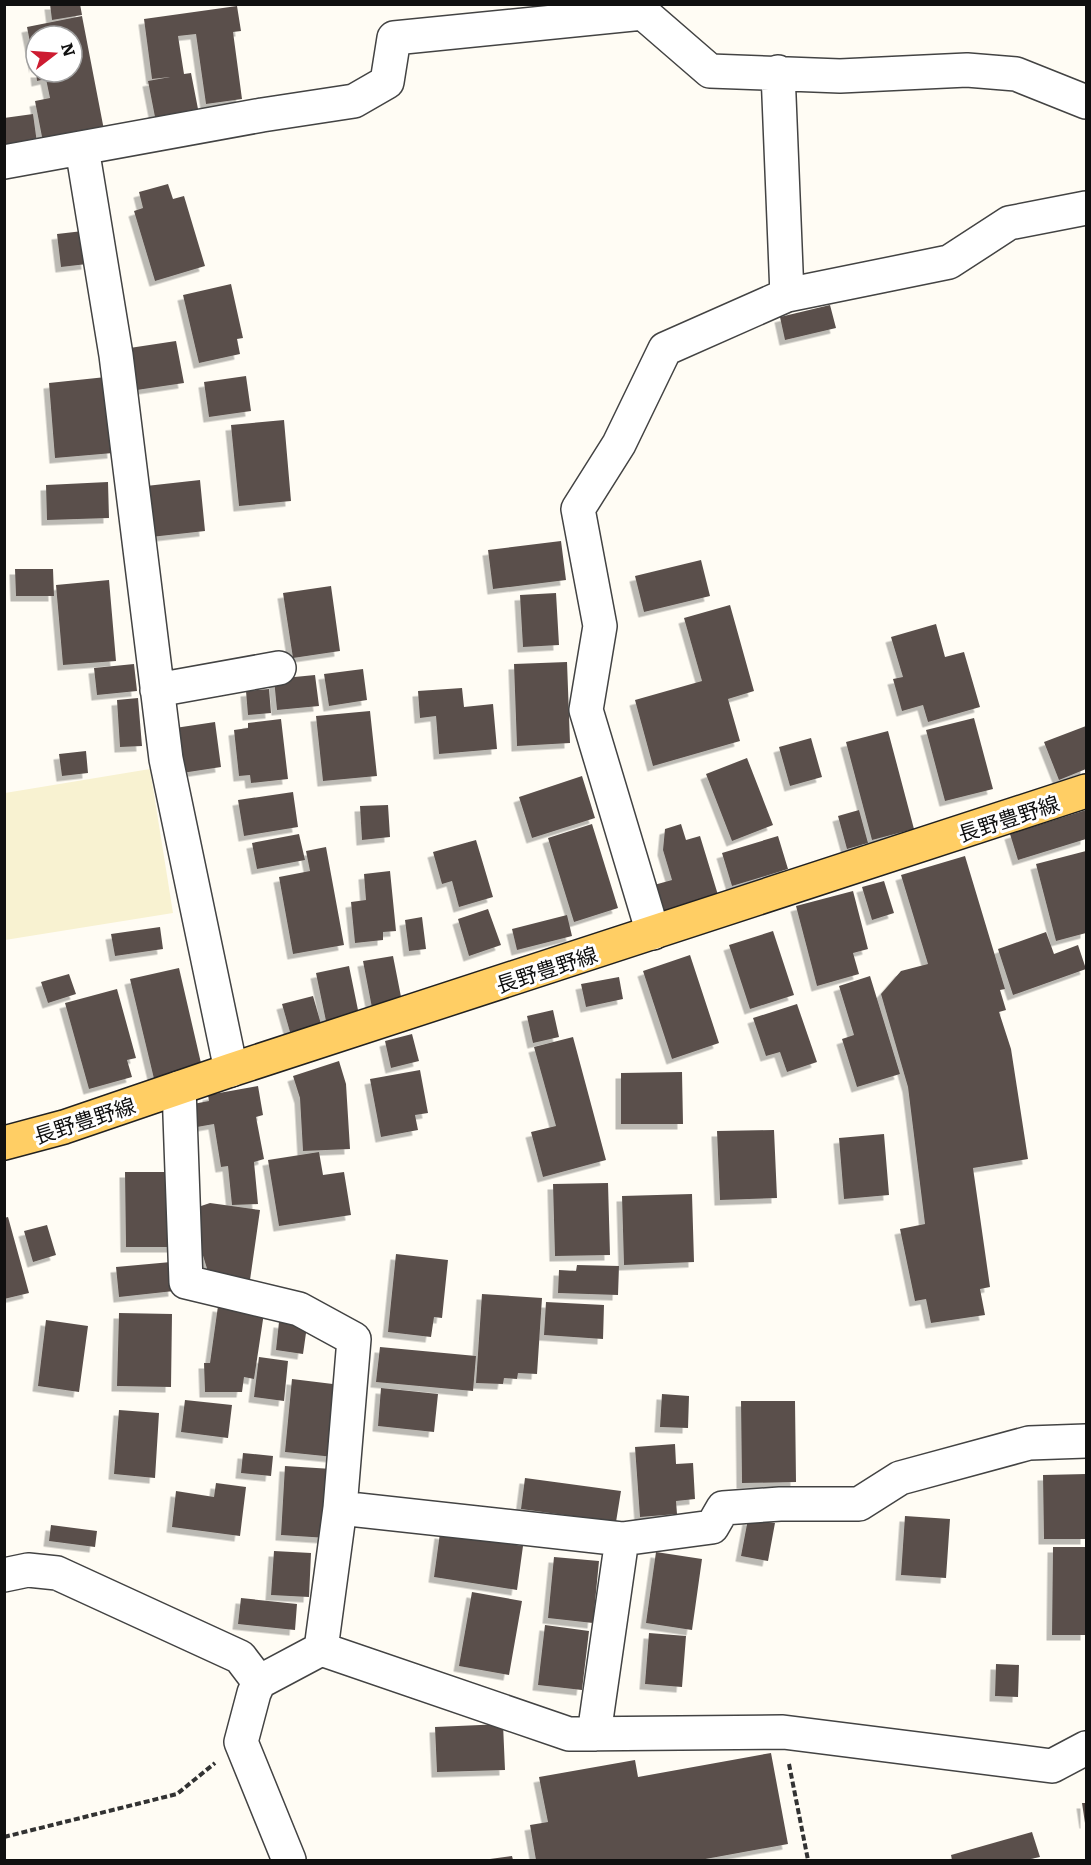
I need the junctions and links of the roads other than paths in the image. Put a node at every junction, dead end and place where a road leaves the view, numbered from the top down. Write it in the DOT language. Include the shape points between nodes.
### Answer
graph roads {
  1 [pos="778,72"];
  2 [pos="1086,102"];
  3 [pos="82,148"];
  4 [pos="4,162"];
  5 [pos="1086,208"];
  6 [pos="787,295"];
  7 [pos="279,668"];
  8 [pos="157,690"];
  9 [pos="1086,791"];
  10 [pos="653,933"];
  11 [pos="231,1070"];
  12 [pos="179,1088"];
  13 [pos="4,1143"];
  14 [pos="1086,1441"];
  15 [pos="339,1508"];
  16 [pos="622,1539"];
  17 [pos="4,1575"];
  18 [pos="321,1649"];
  19 [pos="259,1682"];
  20 [pos="594,1734"];
  21 [pos="1086,1748"];
  22 [pos="289,1860"];
  1 -- 2 [label="street" via="840,76 967,70 1016,74"];
  1 -- 3 [label="street" via="710,71 643,13 394,38 387,82 354,101"];
  1 -- 6 [label="street"];
  3 -- 4 [label="street"];
  3 -- 8 [label="street" via="116,355"];
  5 -- 6 [label="street" via="1009,223 949,262"];
  6 -- 10 [label="street" via="665,349 619,444 578,509 600,626 586,710"];
  7 -- 8 [label="street"];
  8 -- 11 [label="street" via="166,759"];
  9 -- 10 [label="main road, 長野豊野線"];
  10 -- 11 [label="main road, 長野豊野線"];
  11 -- 12 [label="main road, 長野豊野線"];
  12 -- 13 [label="main road, 長野豊野線"];
  12 -- 15 [label="street" via="186,1282 298,1309 354,1339"];
  14 -- 16 [label="street" via="1029,1443 1007,1449 900,1479 859,1504 723,1508 712,1527"];
  15 -- 16 [label="street"];
  15 -- 18 [label="street"];
  16 -- 20 [label="street"];
  17 -- 19 [label="street" via="28,1570 57,1573 240,1658"];
  18 -- 19 [label="street"];
  18 -- 20 [label="street" via="568,1734"];
  19 -- 22 [label="street" via="242,1742"];
  20 -- 21 [label="street" via="783,1732 1052,1766"];
}
